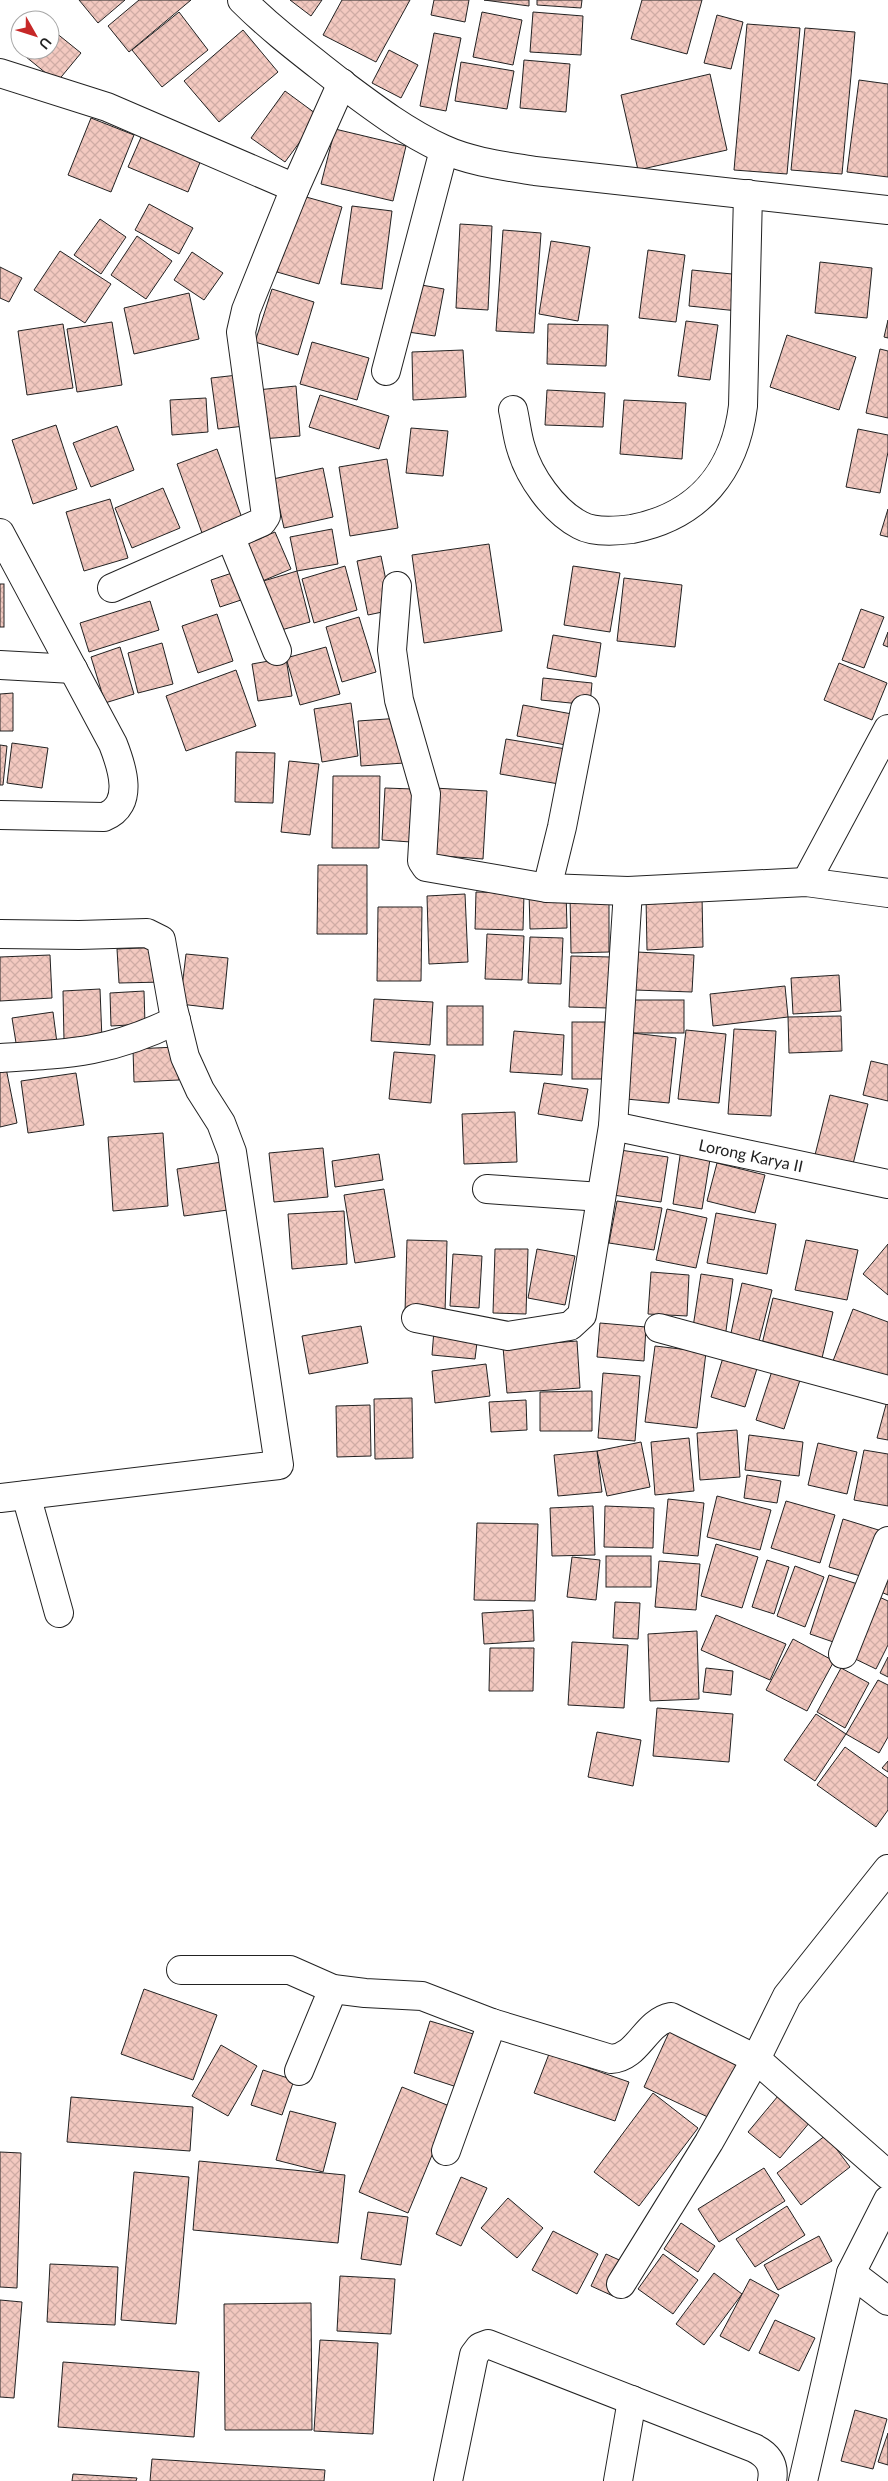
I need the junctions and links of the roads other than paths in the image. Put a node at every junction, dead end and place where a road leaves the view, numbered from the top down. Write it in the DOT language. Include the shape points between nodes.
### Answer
graph roads {
  1 [pos="242,0"];
  2 [pos="0,73"];
  3 [pos="342,83"];
  4 [pos="444,150"];
  5 [pos="295,188"];
  6 [pos="748,194"];
  7 [pos="888,210"];
  8 [pos="386,371"];
  9 [pos="513,410"];
  10 [pos="0,533"];
  11 [pos="230,536"];
  12 [pos="397,586"];
  13 [pos="112,588"];
  14 [pos="277,651"];
  15 [pos="0,665"];
  16 [pos="73,669"];
  17 [pos="585,709"];
  18 [pos="888,729"];
  19 [pos="0,815"];
  20 [pos="806,882"];
  21 [pos="547,888"];
  22 [pos="628,891"];
  23 [pos="888,893"];
  24 [pos="0,934"];
  25 [pos="176,1020"];
  26 [pos="0,1058"];
  27 [pos="613,1126"];
  28 [pos="888,1184"];
  29 [pos="487,1189"];
  30 [pos="602,1197"];
  31 [pos="416,1318"];
  32 [pos="658,1328"];
  33 [pos="888,1390"];
  34 [pos="13,1496"];
  35 [pos="888,1541"];
  36 [pos="59,1613"];
  37 [pos="843,1654"];
  38 [pos="888,1869"];
  39 [pos="181,1970"];
  40 [pos="332,1989"];
  41 [pos="492,2023"];
  42 [pos="756,2059"];
  43 [pos="299,2071"];
  44 [pos="446,2150"];
  45 [pos="888,2175"];
  46 [pos="888,2200"];
  47 [pos="850,2273"];
  48 [pos="621,2284"];
  49 [pos="888,2301"];
  50 [pos="632,2400"];
  51 [pos="448,2481"];
  52 [pos="618,2481"];
  53 [pos="772,2481"];
  54 [pos="803,2481"];
  1 -- 3 [label="street" via="298,50"];
  2 -- 5 [label="street" via="107,107"];
  3 -- 4 [label="street" via="402,127"];
  3 -- 5 [label="street"];
  4 -- 6 [label="street" via="491,164 535,172"];
  4 -- 8 [label="street"];
  5 -- 11 [label="street" via="246,310 241,332 267,512 262,522"];
  6 -- 7 [label="street"];
  6 -- 9 [label="street" via="740,431 733,452 719,476 700,496 680,512 650,525 624,530 581,526 562,514 532,472 521,449"];
  10 -- 16 [label="street"];
  11 -- 13 [label="street"];
  11 -- 14 [label="street"];
  12 -- 21 [label="street" via="392,650 398,700 426,794 424,866"];
  15 -- 16 [label="street"];
  16 -- 19 [label="street" via="120,762 123,793 116,810 104,817"];
  17 -- 21 [label="street"];
  18 -- 20 [label="street"];
  20 -- 22 [label="street"];
  20 -- 23 [label="street"];
  21 -- 22 [label="street"];
  22 -- 27 [label="street"];
  24 -- 25 [label="street" via="154,934 163,945"];
  25 -- 26 [label="street" via="143,1036 86,1052"];
  25 -- 34 [label="street" via="192,1074 222,1122 232,1152 279,1465"];
  27 -- 28 [label="street, Lorong Karya II"];
  27 -- 30 [label="street"];
  29 -- 30 [label="street"];
  30 -- 31 [label="street" via="582,1315 575,1324 508,1336"];
  32 -- 33 [label="street"];
  34 -- 36 [label="street"];
  35 -- 37 [label="street"];
  38 -- 42 [label="street" via="787,1996"];
  39 -- 40 [label="street" via="290,1970"];
  40 -- 41 [label="street" via="422,1996"];
  40 -- 43 [label="street"];
  41 -- 42 [label="street" via="611,2059 624,2057 654,2025 671,2017"];
  41 -- 44 [label="street"];
  42 -- 45 [label="street"];
  42 -- 48 [label="street"];
  46 -- 47 [label="street"];
  47 -- 49 [label="street"];
  47 -- 54 [label="street"];
  50 -- 51 [label="street" via="493,2345 483,2345 474,2355"];
  50 -- 52 [label="street"];
  50 -- 53 [label="street" via="759,2451 771,2464"];
}
